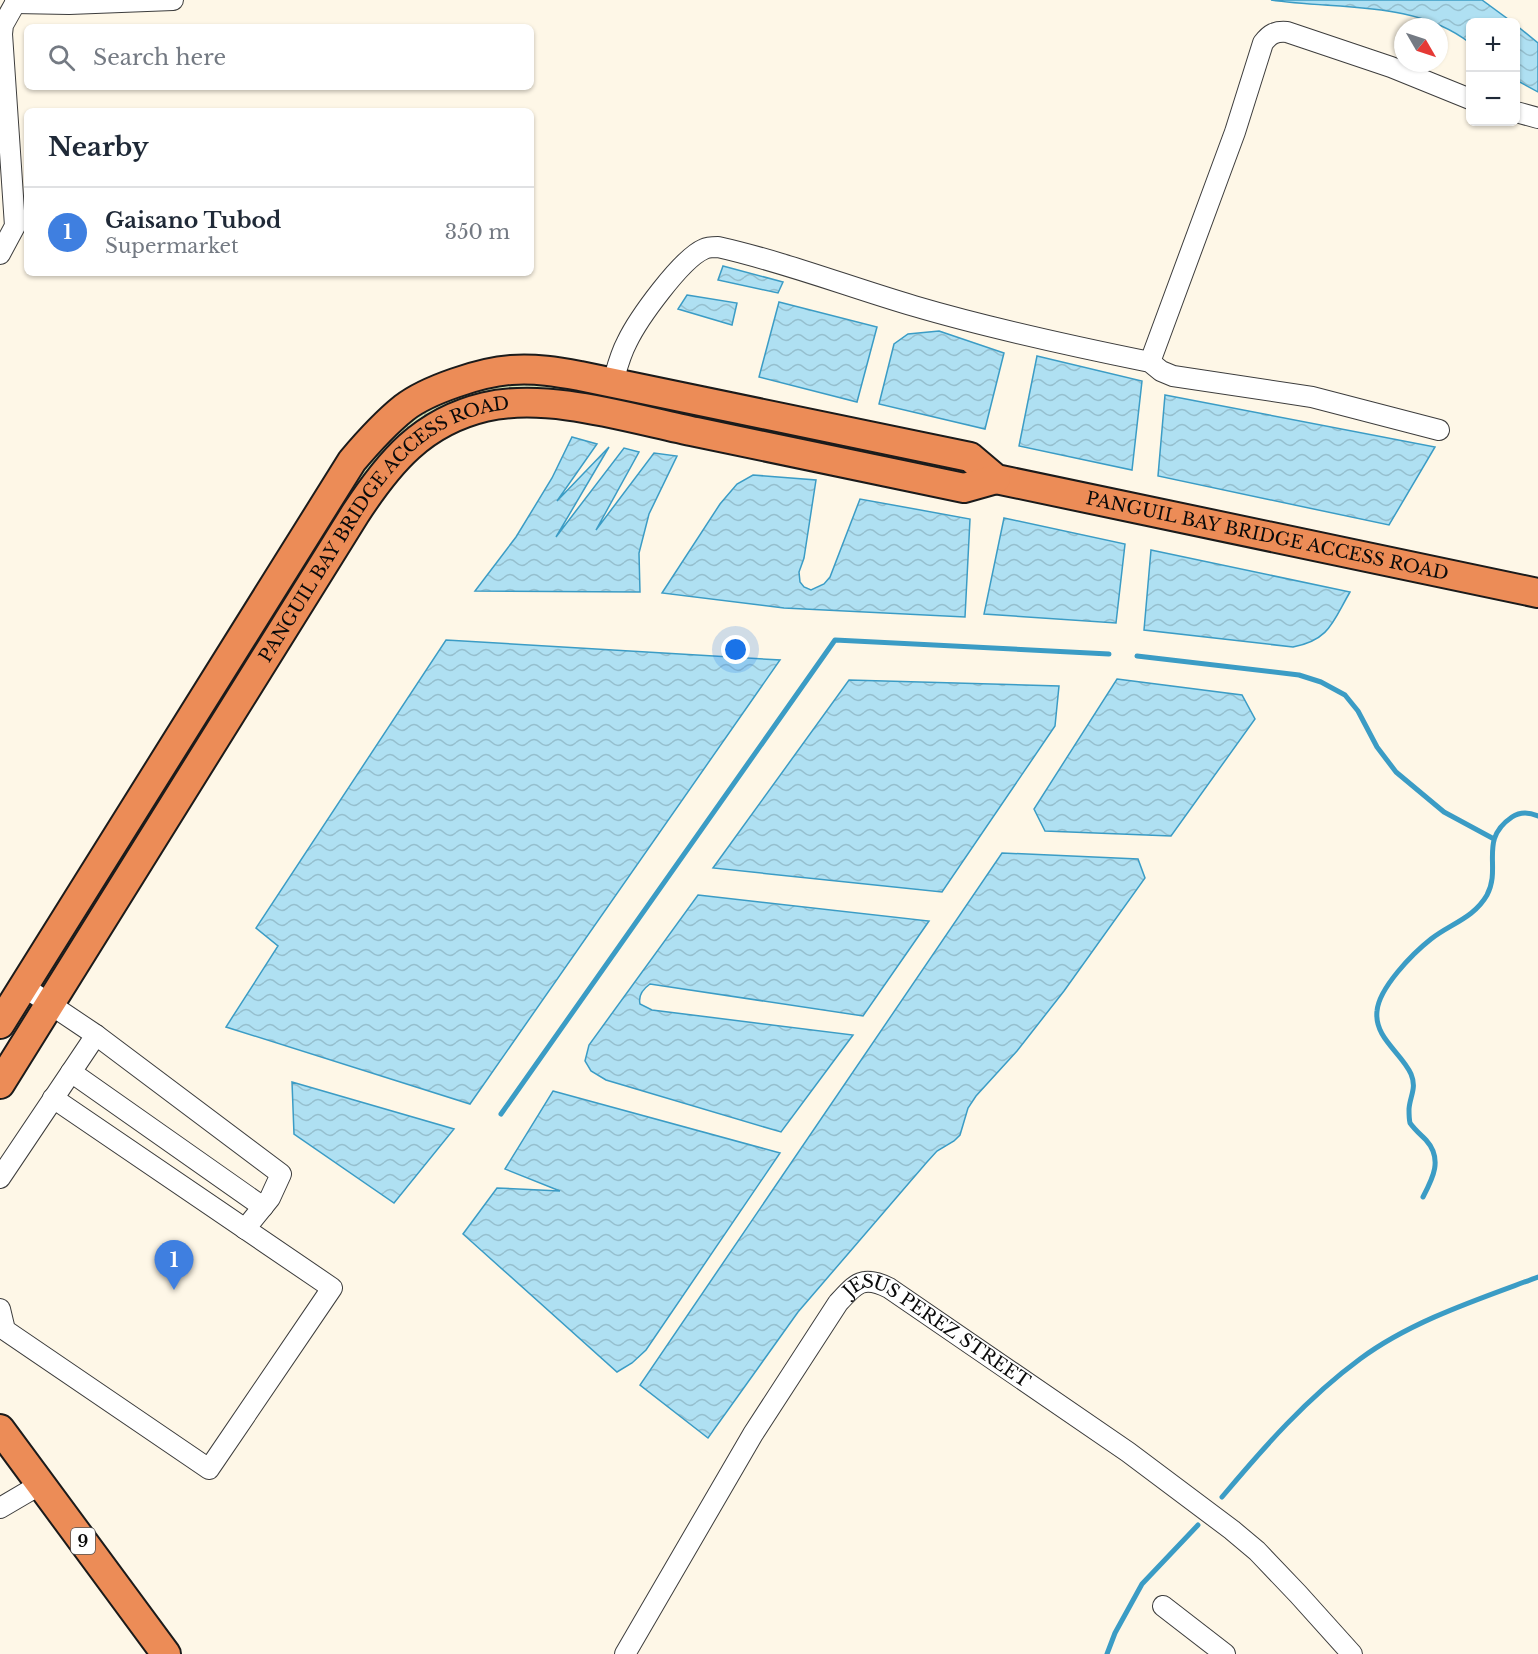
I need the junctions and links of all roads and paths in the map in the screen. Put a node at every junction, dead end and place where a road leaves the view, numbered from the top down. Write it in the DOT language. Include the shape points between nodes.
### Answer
graph roads {
  1 [pos="172,0"];
  2 [pos="16,2"];
  3 [pos="1466,97"];
  4 [pos="1520,113"];
  5 [pos="1538,118"];
  6 [pos="19,159"];
  7 [pos="0,254"];
  8 [pos="1150,362"];
  9 [pos="613,382"];
  10 [pos="1438,430"];
  11 [pos="996,479"];
  12 [pos="1538,592"];
  13 [pos="23,987"];
  14 [pos="50,1004"];
  15 [pos="0,1024"];
  16 [pos="96,1035"];
  17 [pos="71,1072"];
  18 [pos="0,1084"];
  19 [pos="53,1098"];
  20 [pos="0,1178"];
  21 [pos="262,1207"];
  22 [pos="246,1229"];
  23 [pos="0,1309"];
  24 [pos="2,1331"];
  25 [pos="0,1429"];
  26 [pos="41,1484"];
  27 [pos="0,1509"];
  28 [pos="1163,1605"];
  29 [pos="166,1654"];
  30 [pos="625,1654"];
  31 [pos="1225,1654"];
  32 [pos="1352,1654"];
  1 -- 2 [label="street"];
  2 -- 6 [label="street" via="2,34"];
  3 -- 8 [label="street" via="1287,32 1269,35"];
  4 -- 5 [label="street"];
  6 -- 7 [label="street" via="15,226"];
  8 -- 9 [label="street" via="1004,332 718,247 692,256 676,272 636,326"];
  8 -- 10 [label="street" via="1180,378 1312,397"];
  9 -- 11 [label="highway, PANGUIL BAY BRIDGE ACCESS ROAD" via="970,457"];
  9 -- 13 [label="highway, PANGUIL BAY BRIDGE ACCESS ROAD" via="547,370 511,370 475,377 441,388 406,406 378,431 328,497"];
  11 -- 12 [label="highway, PANGUIL BAY BRIDGE ACCESS ROAD"];
  11 -- 14 [label="highway, PANGUIL BAY BRIDGE ACCESS ROAD" via="964,488 544,402 483,407 424,433 377,480"];
  13 -- 14 [label="street"];
  13 -- 15 [label="highway, PANGUIL BAY BRIDGE ACCESS ROAD"];
  14 -- 16 [label="street"];
  14 -- 18 [label="highway, PANGUIL BAY BRIDGE ACCESS ROAD"];
  16 -- 17 [label="street"];
  16 -- 21 [label="street" via="281,1174"];
  17 -- 19 [label="street"];
  17 -- 21 [label="street"];
  19 -- 20 [label="street"];
  19 -- 22 [label="street"];
  21 -- 22 [label="street"];
  22 -- 24 [label="street" via="332,1288 209,1468"];
  23 -- 24 [label="street"];
  25 -- 26 [label="highway, 9"];
  26 -- 27 [label="street"];
  26 -- 29 [label="highway, 9"];
  28 -- 31 [label="street"];
  30 -- 32 [label="street, JESUS PEREZ STREET" via="753,1434 838,1303 863,1280 889,1288 1189,1497 1257,1551"];
}
